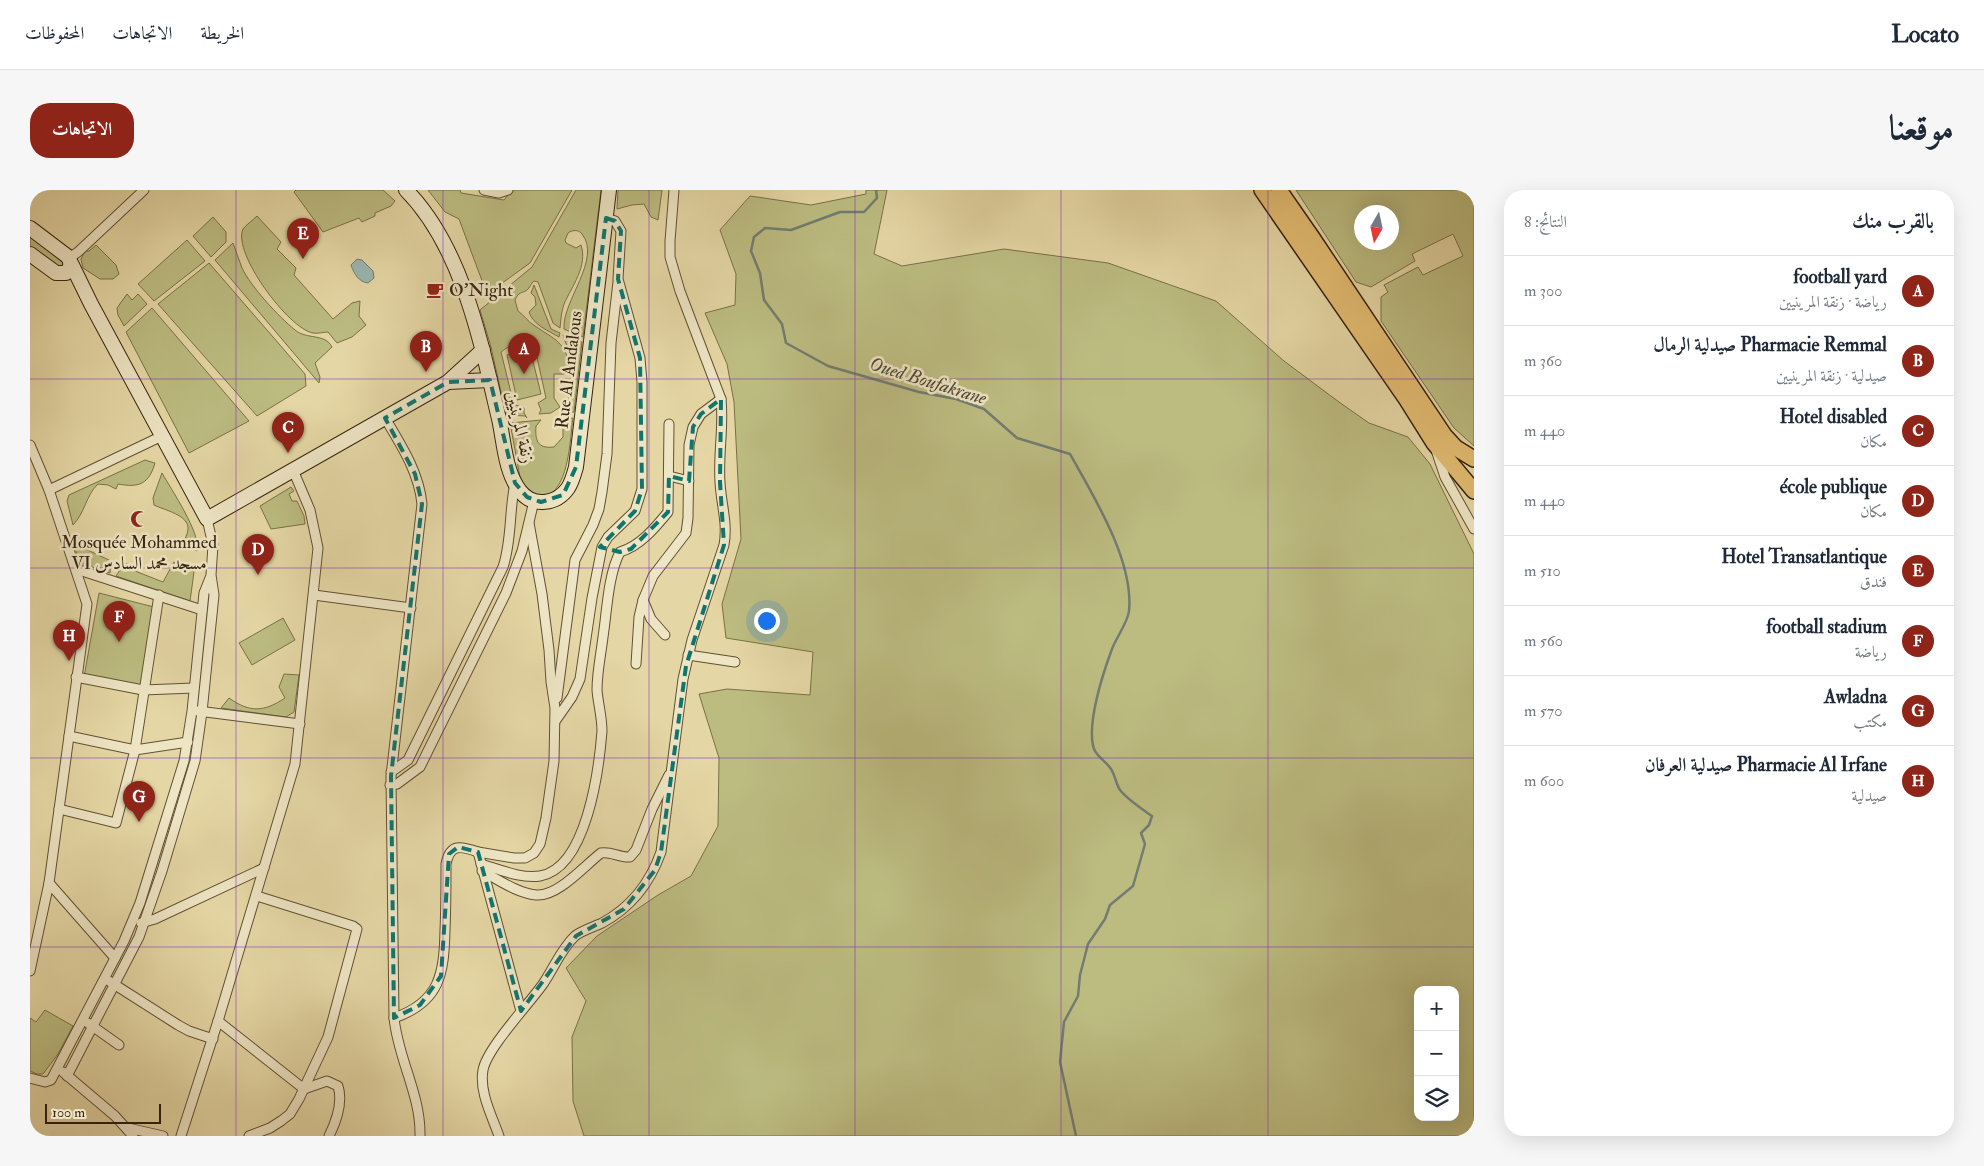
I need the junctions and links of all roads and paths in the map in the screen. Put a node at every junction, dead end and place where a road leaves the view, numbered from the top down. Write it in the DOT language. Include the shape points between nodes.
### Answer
graph roads {
  1 [pos="144,190"];
  2 [pos="406,190"];
  3 [pos="484,190"];
  4 [pos="508,190"];
  5 [pos="609,190"];
  6 [pos="674,190"];
  7 [pos="1262,190"];
  8 [pos="1279,190"];
  9 [pos="606,218"];
  10 [pos="30,228"];
  11 [pos="30,254"];
  12 [pos="70,260"];
  13 [pos="56,273"];
  14 [pos="618,279"];
  15 [pos="91,304"];
  16 [pos="483,350"];
  17 [pos="490,380"];
  18 [pos="448,382"];
  19 [pos="722,399"];
  20 [pos="385,418"];
  21 [pos="669,424"];
  22 [pos="162,436"];
  23 [pos="1434,443"];
  24 [pos="30,445"];
  25 [pos="1474,459"];
  26 [pos="293,470"];
  27 [pos="669,476"];
  28 [pos="689,481"];
  29 [pos="515,483"];
  30 [pos="49,490"];
  31 [pos="1474,491"];
  32 [pos="534,501"];
  33 [pos="207,519"];
  34 [pos="529,523"];
  35 [pos="1474,529"];
  36 [pos="602,547"];
  37 [pos="620,552"];
  38 [pos="76,569"];
  39 [pos="209,594"];
  40 [pos="159,595"];
  41 [pos="314,595"];
  42 [pos="643,600"];
  43 [pos="410,608"];
  44 [pos="202,610"];
  45 [pos="665,635"];
  46 [pos="688,655"];
  47 [pos="735,662"];
  48 [pos="636,664"];
  49 [pos="76,678"];
  50 [pos="448,679"];
  51 [pos="460,685"];
  52 [pos="194,688"];
  53 [pos="144,690"];
  54 [pos="556,708"];
  55 [pos="192,711"];
  56 [pos="202,712"];
  57 [pos="556,720"];
  58 [pos="300,724"];
  59 [pos="69,736"];
  60 [pos="188,742"];
  61 [pos="136,750"];
  62 [pos="673,767"];
  63 [pos="391,772"];
  64 [pos="390,785"];
  65 [pos="59,808"];
  66 [pos="164,826"];
  67 [pos="174,830"];
  68 [pos="478,852"];
  69 [pos="264,868"];
  70 [pos="481,868"];
  71 [pos="49,883"];
  72 [pos="257,896"];
  73 [pos="144,922"];
  74 [pos="132,924"];
  75 [pos="115,958"];
  76 [pos="30,971"];
  77 [pos="105,978"];
  78 [pos="114,984"];
  79 [pos="521,1011"];
  80 [pos="394,1018"];
  81 [pos="83,1019"];
  82 [pos="218,1021"];
  83 [pos="93,1027"];
  84 [pos="213,1039"];
  85 [pos="119,1045"];
  86 [pos="57,1067"];
  87 [pos="67,1076"];
  88 [pos="30,1078"];
  89 [pos="304,1089"];
  90 [pos="128,1128"];
  91 [pos="133,1136"];
  92 [pos="163,1136"];
  93 [pos="181,1136"];
  94 [pos="249,1136"];
  95 [pos="328,1136"];
  96 [pos="420,1136"];
  97 [pos="499,1136"];
  1 -- 12 [label="street"];
  2 -- 16 [label="main road, زنقة المرينيين" via="424,212 446,249 465,291"];
  3 -- 4 [label="street"];
  5 -- 9 [label="main road, Rue Al Andalous"];
  6 -- 19 [label="street" via="670,241 672,265"];
  7 -- 23 [label="main road"];
  8 -- 25 [label="main road" via="1444,435 1456,448"];
  9 -- 14 [label="street" via="614,221 621,231"];
  9 -- 32 [label="main road, Rue Al Andalous" via="576,467 569,486 557,499"];
  10 -- 12 [label="main road"];
  11 -- 13 [label="main road"];
  12 -- 13 [label="main road" via="66,273"];
  12 -- 15 [label="main road"];
  13 -- 15 [label="main road"];
  14 -- 36 [label="street" via="642,368 642,489 635,511"];
  14 -- 54 [label="street" via="602,492 594,525 575,560"];
  15 -- 22 [label="main road"];
  16 -- 17 [label="main road, زنقة المرينيين"];
  16 -- 18 [label="main road"];
  17 -- 18 [label="main road"];
  17 -- 29 [label="main road, زنقة المرينيين"];
  18 -- 20 [label="main road"];
  19 -- 28 [label="street" via="701,414 693,427 689,446"];
  19 -- 46 [label="street" via="720,482 726,532"];
  20 -- 26 [label="main road"];
  20 -- 43 [label="street" via="411,466 421,499"];
  21 -- 27 [label="street"];
  22 -- 30 [label="street"];
  22 -- 33 [label="main road"];
  23 -- 31 [label="main road"];
  23 -- 35 [label="street" via="1445,478"];
  24 -- 30 [label="street"];
  26 -- 33 [label="main road"];
  26 -- 41 [label="street" via="307,500 315,529 318,548"];
  27 -- 28 [label="street"];
  27 -- 37 [label="street" via="668,512 631,549"];
  28 -- 42 [label="street" via="686,533 652,576"];
  29 -- 32 [label="main road"];
  29 -- 50 [label="street" via="506,558"];
  30 -- 38 [label="street"];
  32 -- 34 [label="street"];
  33 -- 39 [label="street" via="212,545"];
  34 -- 51 [label="street" via="506,593"];
  34 -- 54 [label="street" via="542,594"];
  36 -- 37 [label="street"];
  36 -- 57 [label="street" via="580,680"];
  37 -- 70 [label="street" via="612,573 597,689 602,730 598,764 590,810 582,832 561,863 550,873 523,875"];
  38 -- 40 [label="street"];
  38 -- 49 [label="street" via="88,604"];
  39 -- 44 [label="street"];
  39 -- 56 [label="street"];
  40 -- 44 [label="street"];
  40 -- 53 [label="street"];
  41 -- 43 [label="street"];
  41 -- 58 [label="street"];
  42 -- 45 [label="street"];
  42 -- 48 [label="street"];
  43 -- 63 [label="street"];
  44 -- 52 [label="street"];
  46 -- 47 [label="street"];
  46 -- 62 [label="street"];
  49 -- 53 [label="street"];
  49 -- 59 [label="street"];
  50 -- 51 [label="street"];
  50 -- 63 [label="street" via="408,760"];
  51 -- 64 [label="street" via="420,767"];
  52 -- 53 [label="street"];
  52 -- 55 [label="street"];
  53 -- 61 [label="street"];
  54 -- 57 [label="street"];
  55 -- 56 [label="street"];
  55 -- 60 [label="street"];
  56 -- 58 [label="street"];
  56 -- 67 [label="street" via="195,761"];
  57 -- 68 [label="street" via="554,761 540,844 525,858"];
  58 -- 69 [label="street" via="291,779"];
  59 -- 61 [label="street"];
  59 -- 65 [label="street"];
  60 -- 61 [label="street"];
  60 -- 66 [label="street"];
  61 -- 65 [label="street" via="116,823"];
  62 -- 70 [label="street" via="630,857 601,853 561,886 542,895 523,892"];
  62 -- 79 [label="street" via="661,852 647,883 619,912 576,936"];
  63 -- 64 [label="street"];
  64 -- 80 [label="street"];
  65 -- 71 [label="street"];
  66 -- 67 [label="street"];
  66 -- 74 [label="street"];
  67 -- 73 [label="street"];
  68 -- 70 [label="street"];
  68 -- 80 [label="street" via="458,847 448,854 445,950 441,976 420,1005"];
  69 -- 72 [label="street"];
  69 -- 73 [label="street"];
  70 -- 79 [label="street"];
  71 -- 75 [label="street"];
  71 -- 76 [label="street"];
  72 -- 82 [label="street"];
  72 -- 89 [label="street" via="357,929 328,1037"];
  73 -- 74 [label="street"];
  73 -- 78 [label="street"];
  74 -- 75 [label="street"];
  75 -- 77 [label="street"];
  77 -- 78 [label="street"];
  77 -- 81 [label="street"];
  78 -- 83 [label="street"];
  78 -- 84 [label="street" via="178,1025"];
  79 -- 97 [label="street" via="483,1069 482,1085"];
  80 -- 96 [label="street" via="416,1103"];
  81 -- 83 [label="street"];
  81 -- 86 [label="street"];
  82 -- 84 [label="street"];
  82 -- 89 [label="street"];
  83 -- 85 [label="street"];
  83 -- 87 [label="street"];
  84 -- 93 [label="street"];
  86 -- 87 [label="street"];
  86 -- 88 [label="street" via="51,1080 45,1082"];
  87 -- 90 [label="street"];
  89 -- 94 [label="street" via="290,1114 270,1128"];
  89 -- 95 [label="street" via="327,1081 338,1086 338,1110"];
  90 -- 91 [label="street"];
  90 -- 92 [label="street"];
}
